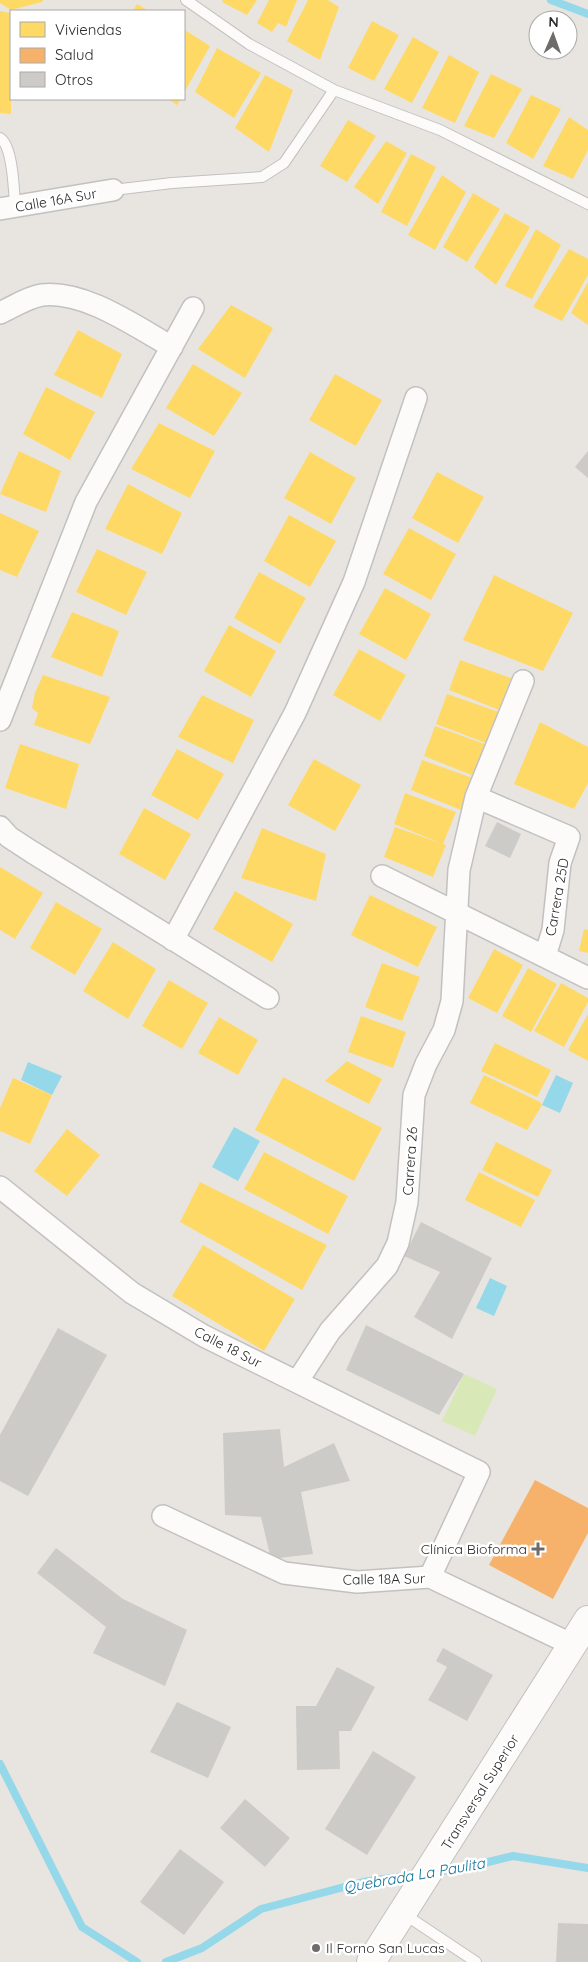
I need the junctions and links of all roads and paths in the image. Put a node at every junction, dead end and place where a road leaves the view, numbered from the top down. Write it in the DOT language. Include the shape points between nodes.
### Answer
graph roads {
  1 [pos="186,0"];
  2 [pos="334,90"];
  3 [pos="0,138"];
  4 [pos="112,190"];
  5 [pos="588,204"];
  6 [pos="8,208"];
  7 [pos="194,308"];
  8 [pos="0,313"];
  9 [pos="172,347"];
  10 [pos="416,398"];
  11 [pos="523,681"];
  12 [pos="0,720"];
  13 [pos="476,797"];
  14 [pos="0,827"];
  15 [pos="382,876"];
  16 [pos="456,913"];
  17 [pos="173,940"];
  18 [pos="545,956"];
  19 [pos="588,978"];
  20 [pos="268,998"];
  21 [pos="0,1187"];
  22 [pos="297,1382"];
  23 [pos="163,1516"];
  24 [pos="430,1577"];
  25 [pos="588,1620"];
  26 [pos="573,1645"];
  27 [pos="403,1913"];
  28 [pos="371,1962"];
  29 [pos="476,1962"];
  1 -- 2 [label="lane" via="249,44"];
  2 -- 4 [label="lane" via="284,162 262,176"];
  2 -- 5 [label="lane" via="440,130"];
  3 -- 6 [label="lane" via="5,141 10,154"];
  4 -- 6 [label="street, Calle 16A Sur"];
  7 -- 9 [label="street"];
  8 -- 9 [label="street" via="40,296 64,294 90,302"];
  9 -- 12 [label="street" via="86,502"];
  10 -- 17 [label="street" via="354,582 295,713"];
  11 -- 13 [label="street, Carrera 26"];
  13 -- 16 [label="street, Carrera 26" via="459,870"];
  13 -- 18 [label="street, Carrera 25D" via="569,837 560,863 553,930"];
  14 -- 17 [label="street" via="9,837"];
  15 -- 16 [label="street"];
  16 -- 18 [label="street"];
  16 -- 22 [label="street, Carrera 26" via="452,1002 444,1030 414,1095 407,1202 398,1243 387,1266 330,1332"];
  17 -- 20 [label="street"];
  18 -- 19 [label="street"];
  21 -- 22 [label="street, Calle 18 Sur" via="132,1293 204,1336"];
  22 -- 24 [label="street, Calle 18 Sur" via="479,1472"];
  23 -- 24 [label="street, Calle 18A Sur" via="284,1573 357,1582"];
  24 -- 26 [label="street, Calle 18A Sur"];
  25 -- 26 [label="main road, Transversal Superior"];
  26 -- 27 [label="main road, Transversal Superior"];
  27 -- 28 [label="main road, Transversal Superior"];
  27 -- 29 [label="lane"];
}
